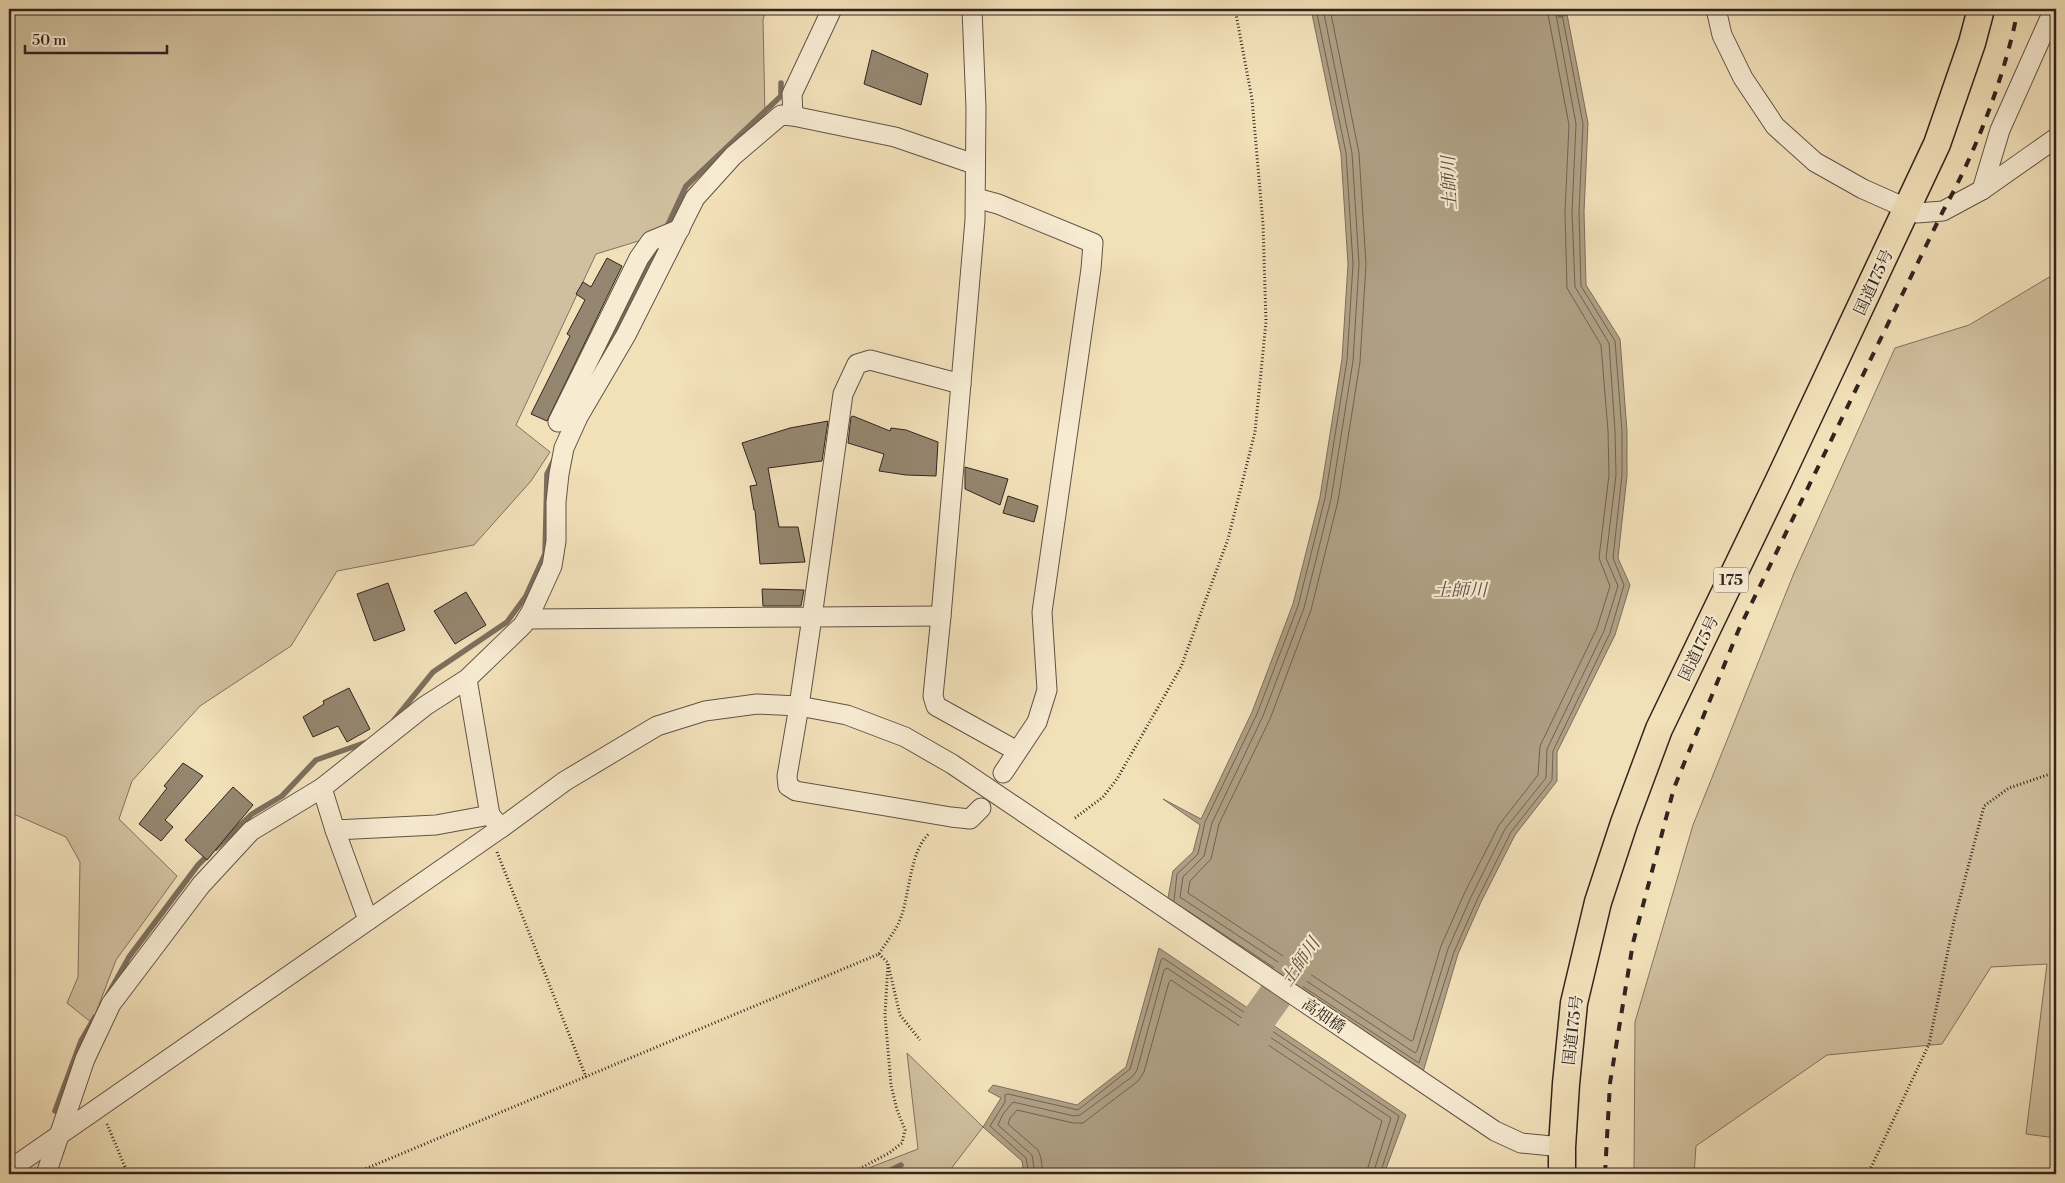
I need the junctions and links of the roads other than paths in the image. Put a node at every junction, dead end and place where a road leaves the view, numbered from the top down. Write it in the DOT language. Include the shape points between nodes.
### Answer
graph roads {
  1 [pos="832,9"];
  2 [pos="972,9"];
  3 [pos="1716,9"];
  4 [pos="1981,9"];
  5 [pos="2054,9"];
  6 [pos="793,116"];
  7 [pos="2056,138"];
  8 [pos="974,164"];
  9 [pos="1982,190"];
  10 [pos="976,198"];
  11 [pos="1908,209"];
  12 [pos="680,229"];
  13 [pos="961,384"];
  14 [pos="558,422"];
  15 [pos="942,616"];
  16 [pos="812,617"];
  17 [pos="527,619"];
  18 [pos="467,679"];
  19 [pos="799,706"];
  20 [pos="1017,751"];
  21 [pos="1002,773"];
  22 [pos="322,788"];
  23 [pos="981,808"];
  24 [pos="495,829"];
  25 [pos="335,830"];
  26 [pos="368,920"];
  27 [pos="61,1135"];
  28 [pos="1562,1147"];
  29 [pos="9,1170"];
  30 [pos="46,1174"];
  31 [pos="1562,1174"];
  1 -- 6 [label="street" via="792,94"];
  2 -- 8 [label="street" via="976,108"];
  3 -- 11 [label="street" via="1722,35 1743,78 1775,126 1815,162 1862,189"];
  4 -- 11 [label="highway, 国道175号 / 175" via="1936,144"];
  5 -- 9 [label="street" via="2000,130"];
  6 -- 8 [label="street" via="895,136"];
  6 -- 12 [label="street" via="781,115 733,156 695,198"];
  7 -- 9 [label="street"];
  8 -- 10 [label="street"];
  9 -- 11 [label="street" via="1943,211 1917,213"];
  10 -- 13 [label="street"];
  10 -- 20 [label="street" via="1093,243 1042,612 1046,690 1037,722"];
  11 -- 28 [label="highway, 国道175号 / 175" via="1659,729 1598,902 1574,1003"];
  12 -- 14 [label="street" via="651,241 639,258"];
  12 -- 17 [label="street" via="564,448 552,566"];
  13 -- 15 [label="street"];
  13 -- 16 [label="street" via="870,360 857,364 843,394"];
  15 -- 16 [label="street"];
  15 -- 20 [label="street" via="933,696 936,706"];
  16 -- 17 [label="street"];
  16 -- 19 [label="street"];
  17 -- 18 [label="street"];
  18 -- 22 [label="street" via="425,706"];
  18 -- 24 [label="street"];
  19 -- 23 [label="street" via="787,776 788,786 796,791 950,818 970,819"];
  19 -- 24 [label="street, 高畑橋" via="758,704 722,709 657,726 565,781"];
  19 -- 28 [label="street, 高畑橋" via="847,715 905,737 952,764 1495,1131 1521,1143"];
  20 -- 21 [label="street"];
  22 -- 25 [label="street"];
  22 -- 27 [label="street" via="251,831 202,885 111,1004 85,1058"];
  24 -- 25 [label="street" via="436,825"];
  24 -- 26 [label="street, 高畑橋"];
  25 -- 26 [label="street"];
  26 -- 27 [label="street, 高畑橋"];
  27 -- 29 [label="street, 高畑橋"];
  27 -- 30 [label="street"];
  28 -- 31 [label="highway, 国道175号 / 175"];
}
